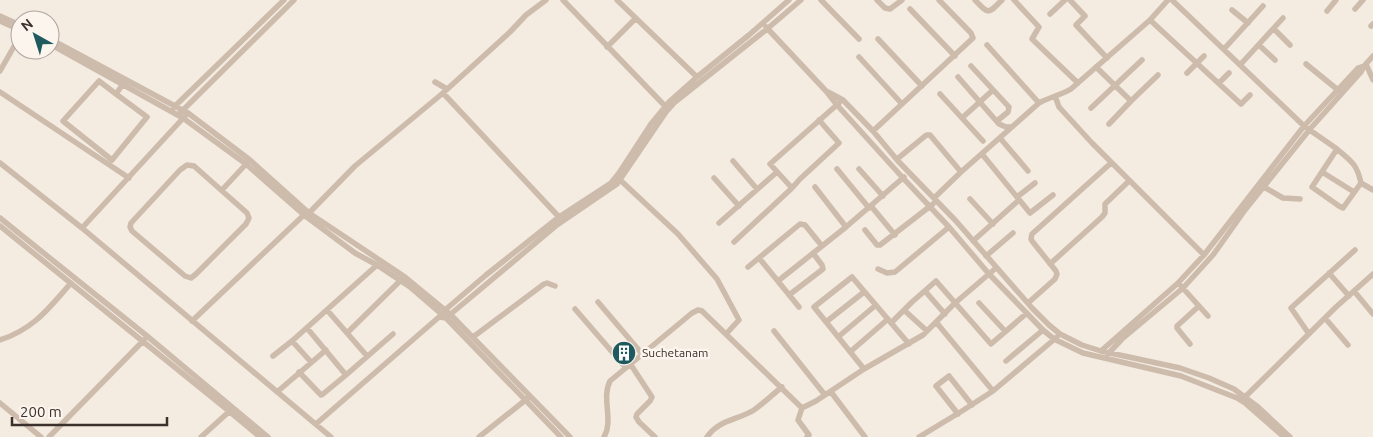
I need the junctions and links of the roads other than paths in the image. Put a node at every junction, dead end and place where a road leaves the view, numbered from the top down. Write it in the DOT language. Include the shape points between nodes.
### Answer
graph roads {
  1 [pos="284,0"];
  2 [pos="294,0"];
  3 [pos="546,0"];
  4 [pos="563,0"];
  5 [pos="617,0"];
  6 [pos="790,0"];
  7 [pos="800,0"];
  8 [pos="821,0"];
  9 [pos="877,0"];
  10 [pos="902,0"];
  11 [pos="939,0"];
  12 [pos="975,0"];
  13 [pos="1002,0"];
  14 [pos="1014,0"];
  15 [pos="1066,0"];
  16 [pos="1070,0"];
  17 [pos="1170,0"];
  18 [pos="1336,0"];
  19 [pos="1363,0"];
  20 [pos="1263,6"];
  21 [pos="910,9"];
  22 [pos="1355,9"];
  23 [pos="1232,10"];
  24 [pos="1327,11"];
  25 [pos="1050,14"];
  26 [pos="636,18"];
  27 [pos="1283,18"];
  28 [pos="1150,20"];
  29 [pos="1248,23"];
  30 [pos="762,24"];
  31 [pos="1274,28"];
  32 [pos="767,29"];
  33 [pos="859,39"];
  34 [pos="878,39"];
  35 [pos="60,45"];
  36 [pos="988,45"];
  37 [pos="1259,45"];
  38 [pos="1290,45"];
  39 [pos="607,47"];
  40 [pos="60,49"];
  41 [pos="1224,49"];
  42 [pos="10,54"];
  43 [pos="954,56"];
  44 [pos="1204,56"];
  45 [pos="859,57"];
  46 [pos="1107,58"];
  47 [pos="1142,60"];
  48 [pos="1275,60"];
  49 [pos="1369,61"];
  50 [pos="1197,63"];
  51 [pos="1306,64"];
  52 [pos="1240,65"];
  53 [pos="971,66"];
  54 [pos="1096,67"];
  55 [pos="0,71"];
  56 [pos="1187,73"];
  57 [pos="1229,73"];
  58 [pos="1158,75"];
  59 [pos="697,77"];
  60 [pos="958,77"];
  61 [pos="1373,80"];
  62 [pos="435,82"];
  63 [pos="1078,83"];
  64 [pos="1219,83"];
  65 [pos="123,84"];
  66 [pos="1115,85"];
  67 [pos="922,86"];
  68 [pos="826,90"];
  69 [pos="992,90"];
  70 [pos="1338,90"];
  71 [pos="445,91"];
  72 [pos="0,92"];
  73 [pos="116,94"];
  74 [pos="940,94"];
  75 [pos="1250,95"];
  76 [pos="1055,96"];
  77 [pos="843,100"];
  78 [pos="980,101"];
  79 [pos="1131,101"];
  80 [pos="1039,103"];
  81 [pos="902,104"];
  82 [pos="837,105"];
  83 [pos="665,106"];
  84 [pos="173,108"];
  85 [pos="1092,108"];
  86 [pos="183,114"];
  87 [pos="962,118"];
  88 [pos="818,120"];
  89 [pos="997,121"];
  90 [pos="1109,124"];
  91 [pos="1012,127"];
  92 [pos="1307,127"];
  93 [pos="873,131"];
  94 [pos="1000,138"];
  95 [pos="983,141"];
  96 [pos="1337,149"];
  97 [pos="982,154"];
  98 [pos="897,159"];
  99 [pos="733,161"];
  100 [pos="248,162"];
  101 [pos="0,163"];
  102 [pos="1111,163"];
  103 [pos="837,169"];
  104 [pos="859,169"];
  105 [pos="1028,171"];
  106 [pos="777,172"];
  107 [pos="961,172"];
  108 [pos="1322,172"];
  109 [pos="910,173"];
  110 [pos="129,178"];
  111 [pos="619,178"];
  112 [pos="714,178"];
  113 [pos="903,178"];
  114 [pos="1129,180"];
  115 [pos="1035,183"];
  116 [pos="1361,183"];
  117 [pos="816,187"];
  118 [pos="1264,187"];
  119 [pos="792,188"];
  120 [pos="757,189"];
  121 [pos="222,190"];
  122 [pos="1373,190"];
  123 [pos="1354,192"];
  124 [pos="1053,195"];
  125 [pos="883,196"];
  126 [pos="970,199"];
  127 [pos="1018,199"];
  128 [pos="1300,199"];
  129 [pos="935,200"];
  130 [pos="738,206"];
  131 [pos="930,206"];
  132 [pos="870,207"];
  133 [pos="307,213"];
  134 [pos="559,217"];
  135 [pos="0,218"];
  136 [pos="719,223"];
  137 [pos="993,224"];
  138 [pos="0,226"];
  139 [pos="846,227"];
  140 [pos="949,227"];
  141 [pos="82,228"];
  142 [pos="865,230"];
  143 [pos="1014,233"];
  144 [pos="895,235"];
  145 [pos="973,241"];
  146 [pos="734,242"];
  147 [pos="822,246"];
  148 [pos="1355,250"];
  149 [pos="813,253"];
  150 [pos="986,256"];
  151 [pos="1204,256"];
  152 [pos="759,258"];
  153 [pos="1050,264"];
  154 [pos="377,265"];
  155 [pos="748,267"];
  156 [pos="996,268"];
  157 [pos="878,269"];
  158 [pos="1329,273"];
  159 [pos="989,274"];
  160 [pos="1373,274"];
  161 [pos="403,278"];
  162 [pos="778,281"];
  163 [pos="71,283"];
  164 [pos="555,286"];
  165 [pos="1180,286"];
  166 [pos="925,291"];
  167 [pos="1354,291"];
  168 [pos="864,292"];
  169 [pos="789,295"];
  170 [pos="1349,296"];
  171 [pos="598,302"];
  172 [pos="979,303"];
  173 [pos="1028,303"];
  174 [pos="955,304"];
  175 [pos="876,305"];
  176 [pos="1199,306"];
  177 [pos="799,307"];
  178 [pos="575,309"];
  179 [pos="327,310"];
  180 [pos="904,310"];
  181 [pos="1027,312"];
  182 [pos="944,314"];
  183 [pos="1373,314"];
  184 [pos="445,315"];
  185 [pos="1208,316"];
  186 [pos="1325,318"];
  187 [pos="192,321"];
  188 [pos="890,321"];
  189 [pos="826,322"];
  190 [pos="936,322"];
  191 [pos="307,328"];
  192 [pos="1043,330"];
  193 [pos="774,331"];
  194 [pos="927,331"];
  195 [pos="1005,332"];
  196 [pos="348,333"];
  197 [pos="393,334"];
  198 [pos="726,334"];
  199 [pos="1060,334"];
  200 [pos="1309,334"];
  201 [pos="473,337"];
  202 [pos="838,337"];
  203 [pos="145,339"];
  204 [pos="1054,339"];
  205 [pos="0,340"];
  206 [pos="292,341"];
  207 [pos="909,344"];
  208 [pos="1190,344"];
  209 [pos="1348,345"];
  210 [pos="326,350"];
  211 [pos="1101,351"];
  212 [pos="850,352"];
  213 [pos="1110,352"];
  214 [pos="642,355"];
  215 [pos="273,356"];
  216 [pos="367,356"];
  217 [pos="1096,356"];
  218 [pos="1104,358"];
  219 [pos="1006,361"];
  220 [pos="311,362"];
  221 [pos="629,366"];
  222 [pos="864,369"];
  223 [pos="299,372"];
  224 [pos="346,375"];
  225 [pos="782,387"];
  226 [pos="993,391"];
  227 [pos="278,392"];
  228 [pos="828,394"];
  229 [pos="1245,397"];
  230 [pos="527,398"];
  231 [pos="0,402"];
  232 [pos="972,405"];
  233 [pos="802,408"];
  234 [pos="231,409"];
  235 [pos="958,414"];
  236 [pos="316,424"];
  237 [pos="41,437"];
  238 [pos="48,437"];
  239 [pos="201,437"];
  240 [pos="260,437"];
  241 [pos="268,437"];
  242 [pos="331,437"];
  243 [pos="479,437"];
  244 [pos="561,437"];
  245 [pos="570,437"];
  246 [pos="604,437"];
  247 [pos="655,437"];
  248 [pos="707,437"];
  249 [pos="807,437"];
  250 [pos="865,437"];
  251 [pos="919,437"];
  252 [pos="1284,437"];
  253 [pos="1290,437"];
  1 -- 84 [label="street"];
  2 -- 86 [label="street"];
  3 -- 71 [label="street"];
  4 -- 39 [label="street"];
  5 -- 26 [label="street"];
  6 -- 30 [label="street"];
  7 -- 32 [label="street"];
  8 -- 33 [label="street"];
  9 -- 10 [label="street" via="890,9"];
  11 -- 43 [label="street" via="972,36"];
  12 -- 13 [label="street" via="988,12"];
  14 -- 63 [label="street" via="1040,27 1032,39"];
  15 -- 25 [label="street"];
  16 -- 46 [label="street" via="1084,16 1076,25"];
  17 -- 28 [label="street"];
  17 -- 41 [label="street"];
  18 -- 24 [label="street"];
  19 -- 22 [label="street"];
  20 -- 29 [label="street"];
  21 -- 43 [label="street"];
  23 -- 29 [label="street"];
  26 -- 39 [label="street"];
  26 -- 59 [label="street"];
  27 -- 31 [label="street"];
  28 -- 46 [label="street"];
  28 -- 50 [label="street"];
  29 -- 41 [label="street"];
  30 -- 32 [label="street"];
  30 -- 59 [label="street"];
  31 -- 37 [label="street"];
  31 -- 38 [label="street"];
  32 -- 68 [label="street"];
  32 -- 111 [label="street" via="670,107"];
  34 -- 67 [label="street"];
  35 -- 84 [label="street"];
  36 -- 80 [label="street"];
  37 -- 48 [label="street"];
  37 -- 52 [label="street"];
  39 -- 83 [label="street"];
  40 -- 65 [label="street"];
  41 -- 52 [label="street"];
  42 -- 55 [label="street"];
  43 -- 67 [label="street"];
  44 -- 50 [label="street"];
  45 -- 81 [label="street"];
  46 -- 54 [label="street"];
  47 -- 66 [label="street"];
  49 -- 61 [label="street"];
  49 -- 70 [label="street"];
  49 -- 92 [label="street"];
  50 -- 56 [label="street"];
  50 -- 64 [label="street"];
  51 -- 70 [label="street"];
  52 -- 92 [label="street"];
  53 -- 69 [label="street"];
  54 -- 63 [label="street"];
  54 -- 66 [label="street"];
  57 -- 64 [label="street"];
  58 -- 79 [label="street"];
  59 -- 83 [label="street"];
  60 -- 78 [label="street"];
  62 -- 71 [label="street"];
  63 -- 76 [label="street"];
  64 -- 75 [label="street" via="1241,104"];
  65 -- 73 [label="street"];
  65 -- 84 [label="street"];
  66 -- 79 [label="street"];
  66 -- 85 [label="street"];
  67 -- 81 [label="street"];
  68 -- 77 [label="street"];
  68 -- 82 [label="street"];
  69 -- 78 [label="street"];
  69 -- 89 [label="street" via="1009,107"];
  70 -- 92 [label="street"];
  71 -- 133 [label="street" via="355,166"];
  71 -- 134 [label="street"];
  72 -- 110 [label="street"];
  73 -- 73 [label="street" via="147,117 112,160 63,121 99,81"];
  74 -- 87 [label="street"];
  76 -- 80 [label="street"];
  76 -- 102 [label="street" via="1060,107"];
  77 -- 82 [label="street"];
  77 -- 93 [label="street"];
  78 -- 87 [label="street"];
  78 -- 89 [label="street"];
  79 -- 90 [label="street"];
  80 -- 91 [label="street"];
  81 -- 93 [label="street"];
  82 -- 88 [label="street"];
  82 -- 113 [label="street"];
  83 -- 111 [label="street"];
  84 -- 86 [label="street"];
  86 -- 100 [label="street"];
  86 -- 110 [label="street"];
  87 -- 95 [label="street"];
  88 -- 106 [label="street" via="770,164"];
  88 -- 119 [label="street" via="839,143"];
  89 -- 91 [label="street" via="1002,126"];
  91 -- 94 [label="street"];
  92 -- 96 [label="street"];
  92 -- 118 [label="street"];
  92 -- 151 [label="street"];
  93 -- 98 [label="street"];
  94 -- 97 [label="street"];
  94 -- 105 [label="street"];
  96 -- 108 [label="street"];
  96 -- 116 [label="street" via="1355,166"];
  97 -- 107 [label="street"];
  97 -- 127 [label="street"];
  98 -- 107 [label="street" via="930,135"];
  98 -- 109 [label="street"];
  99 -- 120 [label="street"];
  100 -- 121 [label="street"];
  100 -- 133 [label="street"];
  101 -- 141 [label="street"];
  102 -- 114 [label="street"];
  102 -- 153 [label="street" via="1032,234 1032,241"];
  103 -- 132 [label="street"];
  104 -- 125 [label="street"];
  106 -- 119 [label="street"];
  106 -- 120 [label="street"];
  107 -- 129 [label="street"];
  108 -- 123 [label="street"];
  108 -- 123 [label="street" via="1312,187 1339,206 1343,208"];
  109 -- 113 [label="street"];
  109 -- 129 [label="street"];
  110 -- 141 [label="street"];
  111 -- 134 [label="street"];
  111 -- 184 [label="street" via="613,187 557,225"];
  111 -- 198 [label="street" via="678,234 717,279 739,320"];
  112 -- 130 [label="street"];
  113 -- 125 [label="street"];
  113 -- 131 [label="street"];
  114 -- 151 [label="street"];
  114 -- 153 [label="street" via="1106,204 1105,214"];
  115 -- 127 [label="street"];
  116 -- 122 [label="street"];
  116 -- 123 [label="street"];
  117 -- 139 [label="street"];
  118 -- 128 [label="street" via="1283,198"];
  118 -- 165 [label="street" via="1213,255"];
  119 -- 146 [label="street"];
  120 -- 130 [label="street"];
  121 -- 121 [label="street" via="247,213 249,220 194,277 186,276 130,228 131,223 187,165 194,166"];
  124 -- 127 [label="street" via="1030,213"];
  125 -- 132 [label="street"];
  126 -- 137 [label="street"];
  127 -- 137 [label="street"];
  129 -- 131 [label="street"];
  129 -- 145 [label="street"];
  130 -- 136 [label="street"];
  131 -- 140 [label="street"];
  131 -- 144 [label="street"];
  132 -- 139 [label="street"];
  132 -- 144 [label="street"];
  133 -- 154 [label="street" via="355,253"];
  133 -- 161 [label="street"];
  133 -- 187 [label="street"];
  134 -- 184 [label="street"];
  135 -- 203 [label="street"];
  137 -- 145 [label="street"];
  138 -- 163 [label="street"];
  139 -- 147 [label="street"];
  140 -- 157 [label="street" via="895,272"];
  140 -- 159 [label="street"];
  141 -- 187 [label="street"];
  142 -- 144 [label="street" via="878,246"];
  143 -- 150 [label="street"];
  145 -- 150 [label="street"];
  147 -- 149 [label="street"];
  147 -- 152 [label="street" via="800,224"];
  148 -- 158 [label="street"];
  149 -- 162 [label="street"];
  149 -- 169 [label="street" via="823,269"];
  150 -- 156 [label="street"];
  151 -- 165 [label="street"];
  152 -- 155 [label="street"];
  152 -- 162 [label="street"];
  153 -- 173 [label="street" via="1056,276"];
  154 -- 161 [label="street"];
  154 -- 179 [label="street"];
  156 -- 159 [label="street"];
  156 -- 173 [label="street"];
  158 -- 170 [label="street"];
  158 -- 200 [label="street" via="1291,308"];
  159 -- 174 [label="street"];
  159 -- 181 [label="street"];
  160 -- 167 [label="street"];
  161 -- 184 [label="street"];
  161 -- 196 [label="street"];
  162 -- 169 [label="street"];
  163 -- 203 [label="street"];
  163 -- 205 [label="street" via="39,319"];
  164 -- 201 [label="street" via="544,284"];
  165 -- 176 [label="street"];
  165 -- 211 [label="street"];
  165 -- 213 [label="street"];
  166 -- 174 [label="street" via="936,281"];
  166 -- 180 [label="street"];
  166 -- 182 [label="street"];
  167 -- 170 [label="street"];
  167 -- 183 [label="street"];
  168 -- 175 [label="street"];
  168 -- 189 [label="street"];
  168 -- 189 [label="street" via="852,277 814,307"];
  169 -- 177 [label="street"];
  170 -- 186 [label="street"];
  171 -- 214 [label="street"];
  172 -- 195 [label="street"];
  173 -- 199 [label="street"];
  174 -- 182 [label="street"];
  174 -- 195 [label="street" via="991,344"];
  175 -- 188 [label="street"];
  175 -- 202 [label="street"];
  176 -- 185 [label="street"];
  176 -- 208 [label="street" via="1176,326"];
  178 -- 221 [label="street"];
  179 -- 191 [label="street"];
  179 -- 196 [label="street"];
  180 -- 188 [label="street"];
  180 -- 194 [label="street"];
  181 -- 192 [label="street"];
  181 -- 195 [label="street"];
  182 -- 190 [label="street"];
  184 -- 201 [label="street"];
  184 -- 230 [label="street"];
  184 -- 236 [label="street"];
  186 -- 200 [label="street"];
  186 -- 209 [label="street"];
  187 -- 227 [label="street"];
  188 -- 207 [label="street"];
  188 -- 212 [label="street"];
  189 -- 202 [label="street"];
  190 -- 194 [label="street"];
  190 -- 226 [label="street"];
  191 -- 206 [label="street"];
  191 -- 210 [label="street"];
  192 -- 204 [label="street"];
  192 -- 219 [label="street"];
  193 -- 228 [label="street"];
  194 -- 207 [label="street"];
  196 -- 216 [label="street"];
  197 -- 216 [label="street"];
  198 -- 214 [label="street" via="698,310"];
  198 -- 225 [label="street"];
  199 -- 204 [label="street"];
  199 -- 211 [label="street"];
  200 -- 229 [label="street"];
  201 -- 230 [label="street"];
  202 -- 212 [label="street"];
  203 -- 234 [label="street"];
  203 -- 238 [label="street"];
  204 -- 217 [label="street"];
  204 -- 226 [label="street"];
  206 -- 215 [label="street"];
  206 -- 220 [label="street"];
  207 -- 222 [label="street"];
  210 -- 220 [label="street"];
  210 -- 224 [label="street"];
  211 -- 213 [label="street"];
  211 -- 217 [label="street"];
  212 -- 222 [label="street"];
  213 -- 218 [label="street"];
  213 -- 229 [label="street" via="1180,368 1234,389"];
  214 -- 221 [label="street"];
  216 -- 224 [label="street"];
  217 -- 218 [label="street"];
  218 -- 252 [label="street" via="1180,376 1237,398"];
  220 -- 223 [label="street"];
  221 -- 246 [label="street" via="608,386 608,429"];
  221 -- 247 [label="street" via="652,397 636,417"];
  222 -- 228 [label="street"];
  223 -- 224 [label="street" via="321,395"];
  223 -- 227 [label="street"];
  225 -- 233 [label="street"];
  225 -- 248 [label="street" via="755,409 720,424"];
  226 -- 232 [label="street"];
  227 -- 236 [label="street"];
  228 -- 233 [label="street"];
  228 -- 250 [label="street"];
  229 -- 253 [label="street"];
  230 -- 243 [label="street"];
  230 -- 244 [label="street"];
  230 -- 245 [label="street"];
  231 -- 237 [label="street"];
  232 -- 235 [label="street"];
  232 -- 235 [label="street" via="949,376 936,386"];
  233 -- 249 [label="street" via="798,420"];
  234 -- 239 [label="street"];
  234 -- 240 [label="street"];
  234 -- 241 [label="street"];
  235 -- 251 [label="street"];
  236 -- 242 [label="street"];
}
